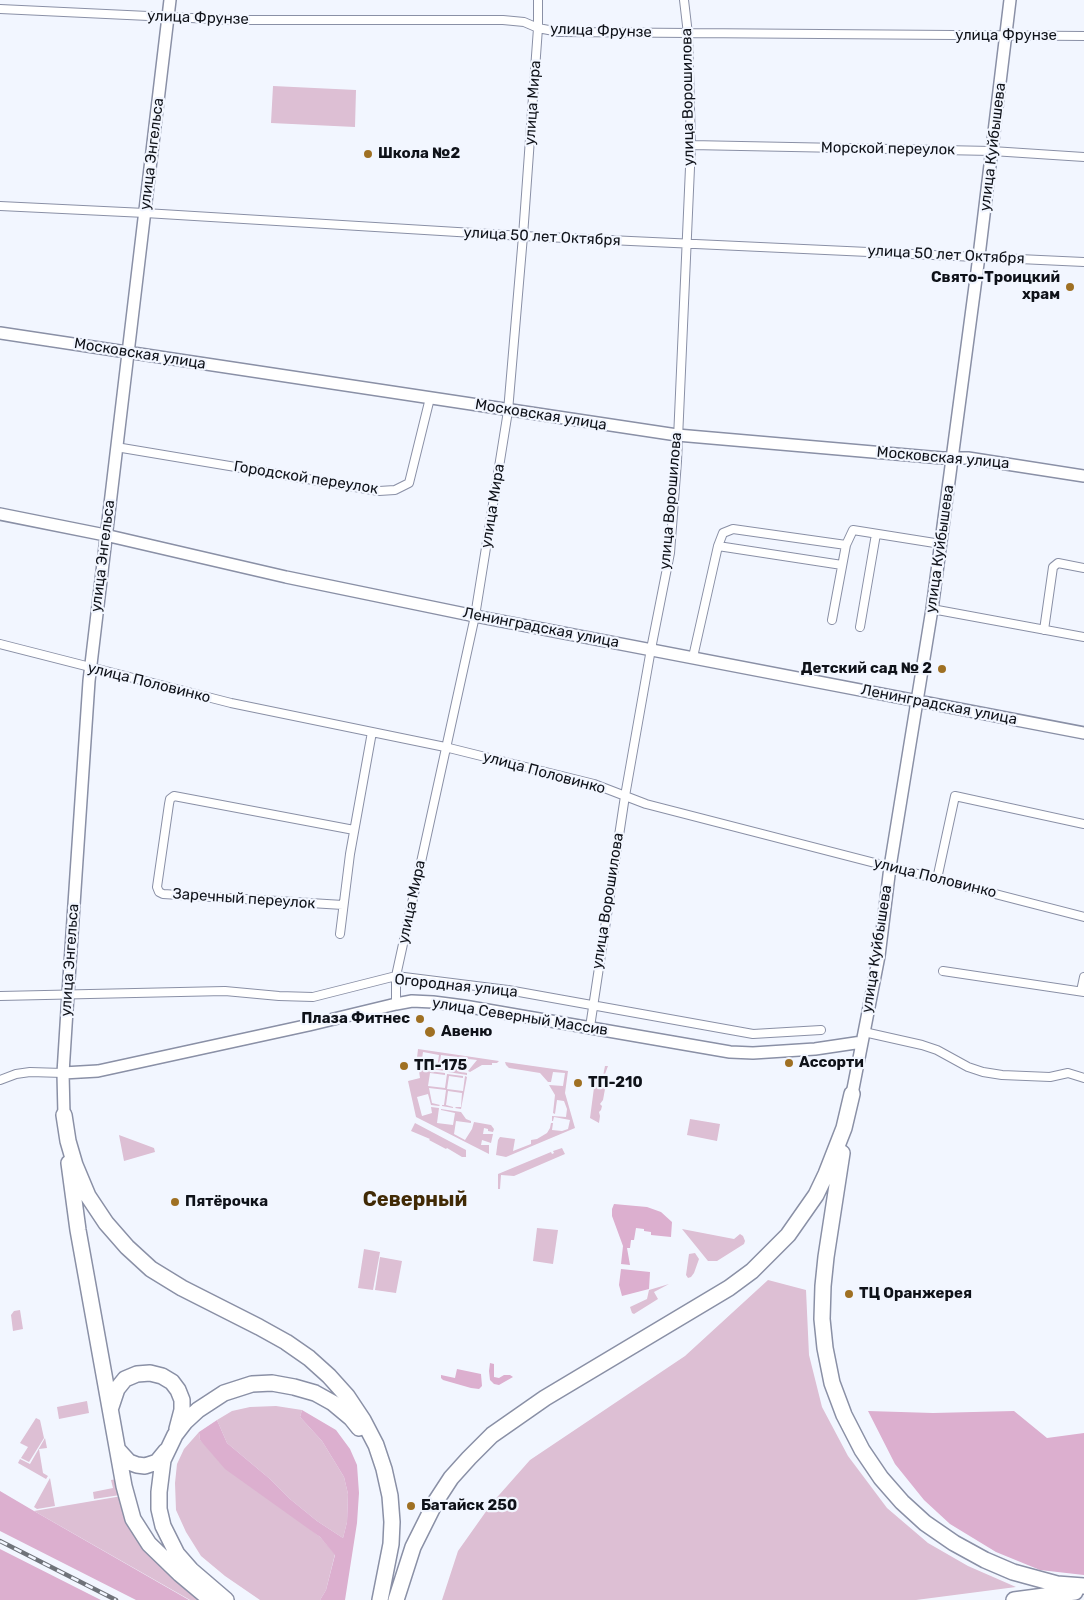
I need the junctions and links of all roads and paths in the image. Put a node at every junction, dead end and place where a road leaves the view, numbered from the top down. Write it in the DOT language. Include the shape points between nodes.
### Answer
graph roads {
  1 [pos="170,0"];
  2 [pos="538,0"];
  3 [pos="684,0"];
  4 [pos="1010,0"];
  5 [pos="0,9"];
  6 [pos="168,18"];
  7 [pos="538,28"];
  8 [pos="688,34"];
  9 [pos="1006,36"];
  10 [pos="1084,36"];
  11 [pos="691,145"];
  12 [pos="992,151"];
  13 [pos="1084,157"];
  14 [pos="0,206"];
  15 [pos="145,213"];
  16 [pos="523,236"];
  17 [pos="687,243"];
  18 [pos="980,256"];
  19 [pos="1084,262"];
  20 [pos="0,333"];
  21 [pos="128,353"];
  22 [pos="430,398"];
  23 [pos="508,411"];
  24 [pos="677,435"];
  25 [pos="116,447"];
  26 [pos="952,457"];
  27 [pos="1084,476"];
  28 [pos="0,514"];
  29 [pos="876,534"];
  30 [pos="105,535"];
  31 [pos="941,544"];
  32 [pos="846,545"];
  33 [pos="718,546"];
  34 [pos="842,566"];
  35 [pos="1084,568"];
  36 [pos="932,609"];
  37 [pos="475,616"];
  38 [pos="832,620"];
  39 [pos="860,627"];
  40 [pos="1044,630"];
  41 [pos="1084,637"];
  42 [pos="0,644"];
  43 [pos="651,649"];
  44 [pos="693,657"];
  45 [pos="90,667"];
  46 [pos="918,702"];
  47 [pos="372,732"];
  48 [pos="1084,734"];
  49 [pos="445,747"];
  50 [pos="625,796"];
  51 [pos="1084,824"];
  52 [pos="354,830"];
  53 [pos="890,867"];
  54 [pos="937,879"];
  55 [pos="343,905"];
  56 [pos="1084,917"];
  57 [pos="340,934"];
  58 [pos="943,971"];
  59 [pos="396,976"];
  60 [pos="1084,977"];
  61 [pos="1083,992"];
  62 [pos="68,994"];
  63 [pos="0,996"];
  64 [pos="396,1004"];
  65 [pos="592,1006"];
  66 [pos="590,1027"];
  67 [pos="821,1030"];
  68 [pos="863,1037"];
  69 [pos="63,1073"];
  70 [pos="1084,1078"];
  71 [pos="0,1080"];
  72 [pos="852,1094"];
  73 [pos="64,1114"];
  74 [pos="111,1409"];
  75 [pos="172,1441"];
  76 [pos="119,1451"];
  77 [pos="392,1522"];
  78 [pos="1084,1586"];
  79 [pos="1084,1591"];
  80 [pos="211,1600"];
  81 [pos="226,1600"];
  82 [pos="380,1600"];
  83 [pos="396,1600"];
  84 [pos="1014,1600"];
  1 -- 6 [label="street, улица Энгельса"];
  2 -- 7 [label="street, улица Мира"];
  3 -- 8 [label="street, улица Ворошилова"];
  4 -- 9 [label="street, улица Куйбышева"];
  5 -- 6 [label="street, улица Фрунзе"];
  6 -- 7 [label="street, улица Фрунзе" via="503,20 524,22"];
  6 -- 15 [label="street, улица Энгельса"];
  7 -- 8 [label="street, улица Фрунзе" via="559,32"];
  7 -- 16 [label="street, улица Мира"];
  8 -- 9 [label="street, улица Фрунзе"];
  8 -- 11 [label="street, улица Ворошилова"];
  9 -- 10 [label="street, улица Фрунзе"];
  9 -- 12 [label="street, улица Куйбышева"];
  11 -- 12 [label="street, Морской переулок"];
  11 -- 17 [label="street, улица Ворошилова"];
  12 -- 13 [label="street, Морской переулок"];
  12 -- 18 [label="street, улица Куйбышева"];
  14 -- 15 [label="street, улица 50 лет Октября"];
  15 -- 16 [label="street, улица 50 лет Октября"];
  15 -- 21 [label="street, улица Энгельса"];
  16 -- 17 [label="street, улица 50 лет Октября"];
  16 -- 23 [label="street, улица Мира"];
  17 -- 18 [label="street, улица 50 лет Октября"];
  17 -- 24 [label="street, улица Ворошилова"];
  18 -- 19 [label="street, улица 50 лет Октября"];
  18 -- 26 [label="street, улица Куйбышева"];
  20 -- 21 [label="street, Московская улица"];
  21 -- 22 [label="street, Московская улица"];
  21 -- 25 [label="street, улица Энгельса"];
  22 -- 23 [label="street, Московская улица"];
  22 -- 25 [label="street, Городской переулок" via="409,483 395,490 379,491"];
  23 -- 24 [label="street, Московская улица"];
  23 -- 37 [label="street, улица Мира"];
  24 -- 26 [label="street, Московская улица"];
  24 -- 43 [label="street, улица Ворошилова" via="670,553"];
  25 -- 30 [label="street, улица Энгельса"];
  26 -- 27 [label="street, Московская улица"];
  26 -- 31 [label="street, улица Куйбышева"];
  28 -- 30 [label="street, Ленинградская улица"];
  29 -- 31 [label="street"];
  29 -- 32 [label="street" via="853,530"];
  29 -- 39 [label="street"];
  30 -- 37 [label="street, Ленинградская улица"];
  30 -- 45 [label="street, улица Энгельса"];
  31 -- 36 [label="street, улица Куйбышева"];
  32 -- 33 [label="street" via="733,529 723,533"];
  32 -- 34 [label="street"];
  33 -- 34 [label="street"];
  33 -- 44 [label="street"];
  34 -- 38 [label="street"];
  35 -- 40 [label="street" via="1058,563 1053,567"];
  36 -- 40 [label="street"];
  36 -- 46 [label="street, улица Куйбышева"];
  37 -- 43 [label="street, Ленинградская улица"];
  37 -- 49 [label="street, улица Мира"];
  40 -- 41 [label="street"];
  42 -- 45 [label="street, улица Половинко"];
  43 -- 44 [label="street, Ленинградская улица"];
  43 -- 50 [label="street, улица Ворошилова"];
  44 -- 46 [label="street, Ленинградская улица"];
  45 -- 47 [label="street, улица Половинко" via="231,703"];
  45 -- 62 [label="street, улица Энгельса"];
  46 -- 48 [label="street, Ленинградская улица"];
  46 -- 53 [label="street, улица Куйбышева"];
  47 -- 49 [label="street, улица Половинко"];
  47 -- 52 [label="street"];
  49 -- 50 [label="street, улица Половинко" via="594,784"];
  49 -- 59 [label="street, улица Мира"];
  50 -- 53 [label="street, улица Половинко"];
  50 -- 65 [label="street, улица Ворошилова"];
  51 -- 54 [label="street" via="955,796"];
  52 -- 55 [label="street"];
  52 -- 55 [label="street, Заречный переулок" via="174,796 169,804 159,892"];
  53 -- 54 [label="street, улица Половинко"];
  53 -- 68 [label="street, улица Куйбышева"];
  54 -- 56 [label="street, улица Половинко"];
  55 -- 57 [label="street"];
  58 -- 61 [label="street"];
  59 -- 62 [label="street, Огородная улица" via="312,997 225,991"];
  59 -- 64 [label="street, улица Мира"];
  59 -- 65 [label="street, Огородная улица" via="508,990"];
  60 -- 61 [label="street"];
  62 -- 63 [label="street, Огородная улица"];
  62 -- 69 [label="street, улица Энгельса"];
  64 -- 66 [label="street, улица Северный Массив" via="433,1002"];
  64 -- 69 [label="street, улица Северный Массив" via="98,1071"];
  65 -- 66 [label="street, улица Ворошилова"];
  65 -- 67 [label="street, Огородная улица" via="753,1034"];
  66 -- 68 [label="street, улица Северный Массив" via="704,1048 754,1053 815,1049"];
  68 -- 70 [label="street" via="922,1045 983,1072 1050,1077 1068,1073"];
  68 -- 72 [label="street, улица Куйбышева"];
  69 -- 71 [label="street" via="30,1072"];
  69 -- 73 [label="street, улица Энгельса"];
  72 -- 78 [label="highway" via="826,1257 822,1319 832,1384 844,1415 881,1478 925,1523 962,1548 1013,1572 1057,1584"];
  72 -- 83 [label="highway" via="844,1128 826,1174 788,1236 729,1288 545,1398 492,1435 451,1478 436,1501 413,1547"];
  73 -- 74 [label="highway" via="78,1230"];
  73 -- 77 [label="highway" via="75,1165 88,1196 127,1248 151,1269 182,1288 286,1342 309,1358 347,1396 376,1445 390,1496"];
  74 -- 75 [label="highway" via="117,1389 126,1379 137,1374 162,1376 172,1382 182,1400"];
  74 -- 76 [label="highway"];
  75 -- 76 [label="highway" via="157,1462 145,1466 129,1462"];
  75 -- 77 [label="highway" via="198,1410 232,1390 272,1383 315,1393 333,1403 365,1434 383,1475"];
  75 -- 81 [label="highway" via="160,1476 163,1526 177,1554"];
  76 -- 80 [label="highway" via="133,1519 149,1544"];
  77 -- 82 [label="highway"];
  79 -- 84 [label="highway"];
}
